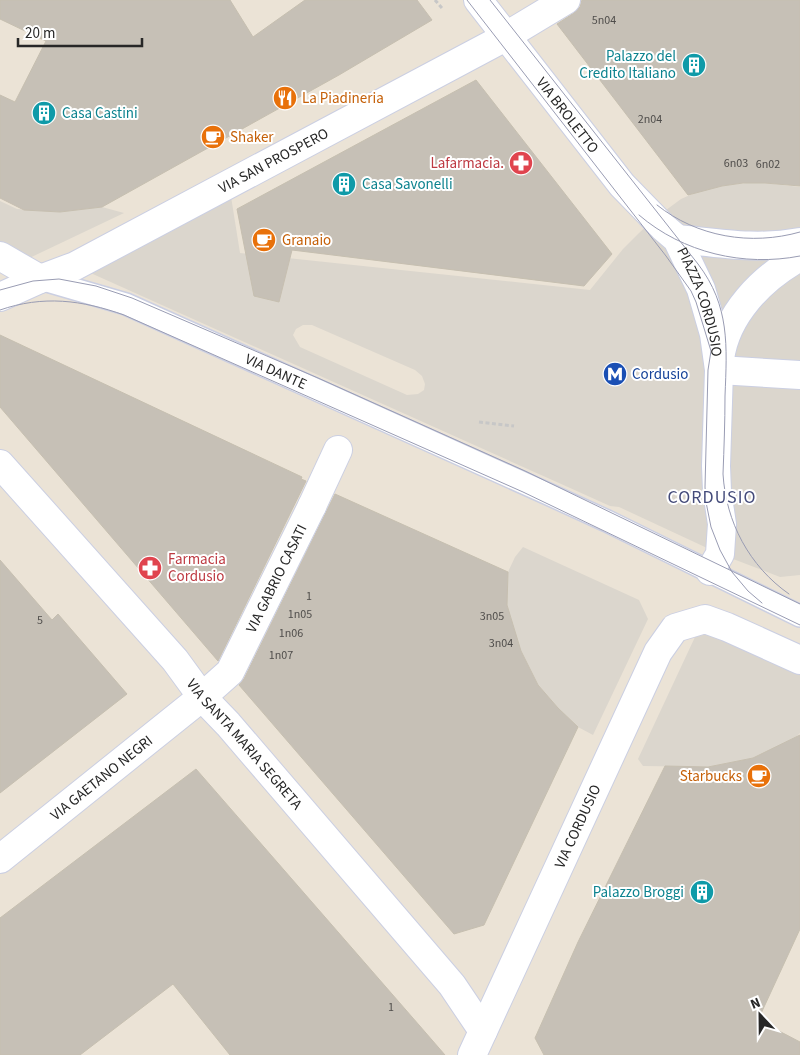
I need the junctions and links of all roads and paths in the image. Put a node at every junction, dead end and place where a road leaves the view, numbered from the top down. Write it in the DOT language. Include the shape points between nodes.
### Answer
graph roads {
  1 [pos="435,0"];
  2 [pos="478,0"];
  3 [pos="566,0"];
  4 [pos="442,8"];
  5 [pos="506,36"];
  6 [pos="670,233"];
  7 [pos="800,242"];
  8 [pos="0,256"];
  9 [pos="800,257"];
  10 [pos="40,278"];
  11 [pos="0,297"];
  12 [pos="719,370"];
  13 [pos="800,375"];
  14 [pos="479,422"];
  15 [pos="514,426"];
  16 [pos="338,450"];
  17 [pos="0,464"];
  18 [pos="710,572"];
  19 [pos="800,616"];
  20 [pos="800,660"];
  21 [pos="202,697"];
  22 [pos="0,859"];
  23 [pos="477,1043"];
  1 -- 4 [label="path"];
  2 -- 5 [label="street, VIA BROLETTO"];
  3 -- 5 [label="street, VIA SAN PROSPERO"];
  5 -- 6 [label="street, VIA BROLETTO" via="622,186"];
  5 -- 10 [label="street, VIA SAN PROSPERO" via="75,266"];
  6 -- 7 [label="street, PIAZZA CORDUSIO" via="748,247"];
  6 -- 12 [label="street, PIAZZA CORDUSIO" via="705,300"];
  8 -- 10 [label="street, VIA DANTE"];
  9 -- 12 [label="street, PIAZZA CORDUSIO" via="765,282 742,306 729,329"];
  10 -- 11 [label="street, VIA SAN PROSPERO"];
  10 -- 18 [label="lane, VIA DANTE" via="126,304 548,494"];
  12 -- 13 [label="street, PIAZZA CORDUSIO"];
  12 -- 18 [label="street, PIAZZA CORDUSIO" via="716,466 722,524 720,554"];
  14 -- 15 [label="path"];
  16 -- 21 [label="street, VIA GABRIO CASATI" via="230,672"];
  17 -- 21 [label="street, VIA SANTA MARIA SEGRETA" via="175,660"];
  18 -- 19 [label="lane"];
  20 -- 23 [label="street, VIA CORDUSIO" via="705,619 675,628 658,652"];
  21 -- 22 [label="street, VIA GAETANO NEGRI"];
  21 -- 23 [label="street, VIA SANTA MARIA SEGRETA" via="452,985"];
}
